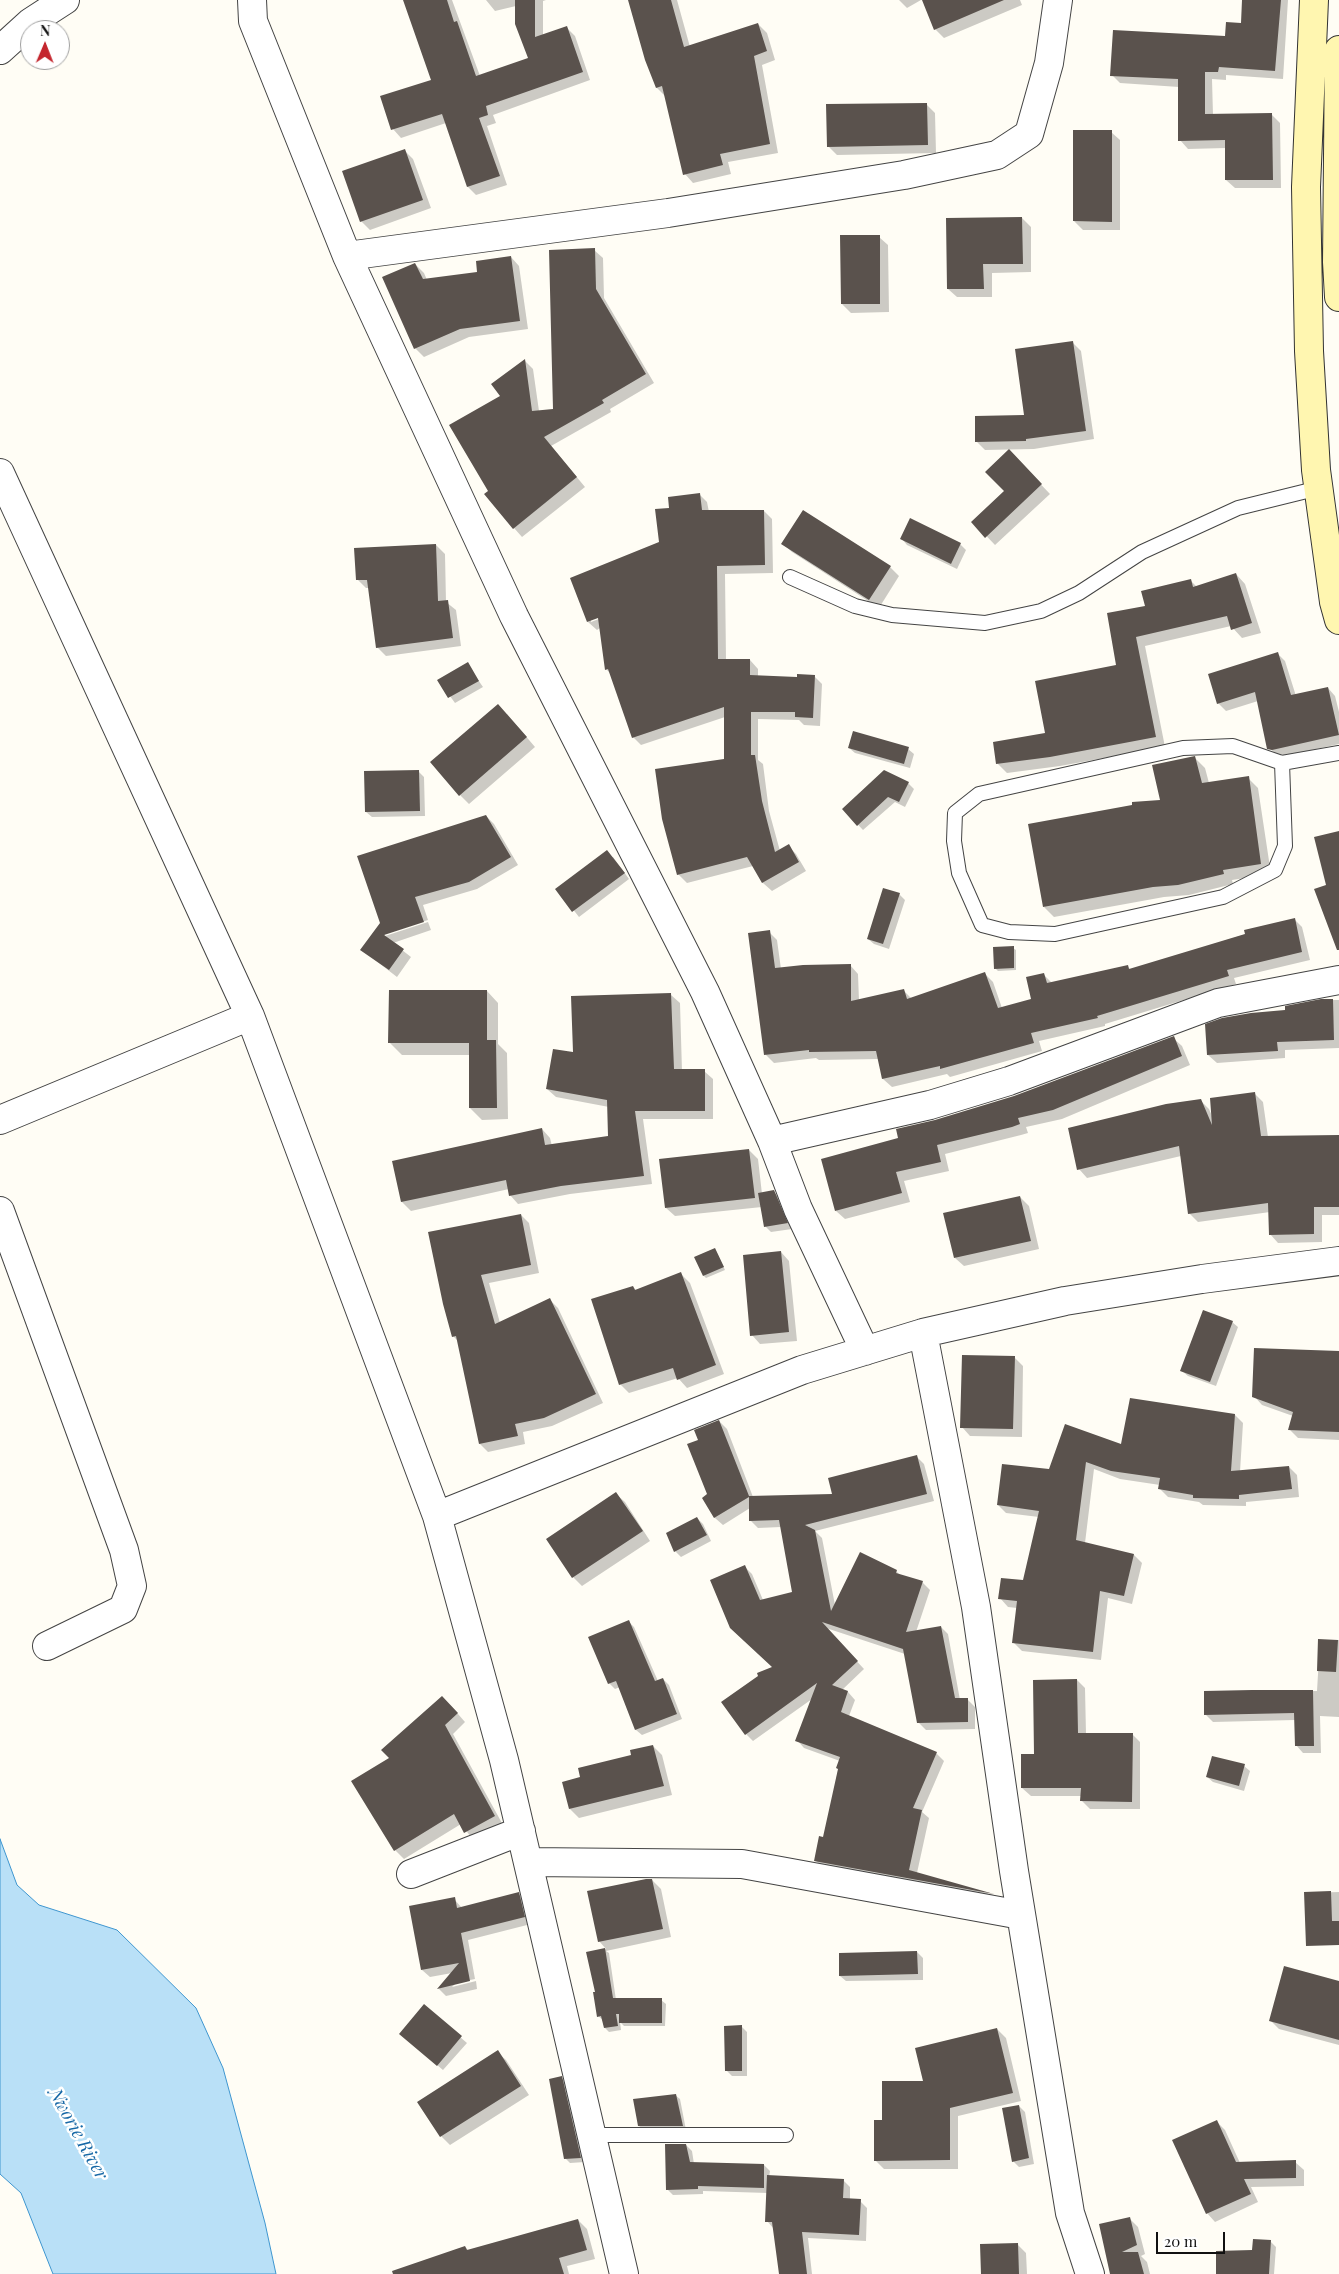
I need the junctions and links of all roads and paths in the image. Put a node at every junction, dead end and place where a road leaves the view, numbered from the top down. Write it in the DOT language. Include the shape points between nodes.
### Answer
graph roads {
  1 [pos="65,0"];
  2 [pos="252,0"];
  3 [pos="1058,0"];
  4 [pos="1314,0"];
  5 [pos="0,50"];
  6 [pos="1339,50"];
  7 [pos="347,256"];
  8 [pos="1339,297"];
  9 [pos="0,473"];
  10 [pos="1319,488"];
  11 [pos="790,576"];
  12 [pos="1339,620"];
  13 [pos="1339,753"];
  14 [pos="1282,763"];
  15 [pos="1339,980"];
  16 [pos="250,1016"];
  17 [pos="0,1120"];
  18 [pos="772,1141"];
  19 [pos="0,1211"];
  20 [pos="1339,1261"];
  21 [pos="923,1334"];
  22 [pos="865,1351"];
  23 [pos="437,1516"];
  24 [pos="47,1646"];
  25 [pos="521,1830"];
  26 [pos="528,1862"];
  27 [pos="411,1874"];
  28 [pos="1021,1915"];
  29 [pos="591,2135"];
  30 [pos="786,2135"];
  31 [pos="624,2274"];
  32 [pos="1090,2274"];
  1 -- 5 [label="street" via="31,22"];
  2 -- 7 [label="street" via="254,21"];
  3 -- 7 [label="street" via="1049,63 1029,134 997,155 904,175 678,212"];
  4 -- 10 [label="main road" via="1306,188 1309,351"];
  6 -- 8 [label="main road"];
  7 -- 18 [label="street" via="514,616 705,992"];
  9 -- 16 [label="street"];
  10 -- 11 [label="lane" via="1238,508 1142,552 1079,593 1041,611 985,624 882,613 854,606"];
  10 -- 12 [label="main road"];
  13 -- 14 [label="lane"];
  14 -- 14 [label="lane" via="1233,746 1183,748 979,794 955,813 954,840 959,873 982,925 1009,932 1055,934 1223,897 1275,870 1285,846"];
  15 -- 18 [label="street" via="1218,1003 930,1105"];
  16 -- 17 [label="street"];
  16 -- 23 [label="street"];
  18 -- 22 [label="street" via="798,1209"];
  19 -- 24 [label="street" via="124,1550 132,1586 123,1609"];
  20 -- 21 [label="street" via="1065,1301"];
  21 -- 22 [label="street"];
  21 -- 28 [label="street" via="976,1607"];
  22 -- 23 [label="street" via="802,1370"];
  23 -- 25 [label="street"];
  25 -- 26 [label="street"];
  25 -- 27 [label="street"];
  26 -- 28 [label="street" via="742,1864"];
  26 -- 29 [label="street"];
  28 -- 32 [label="street" via="1070,2213"];
  29 -- 30 [label="lane"];
  29 -- 31 [label="street"];
}
